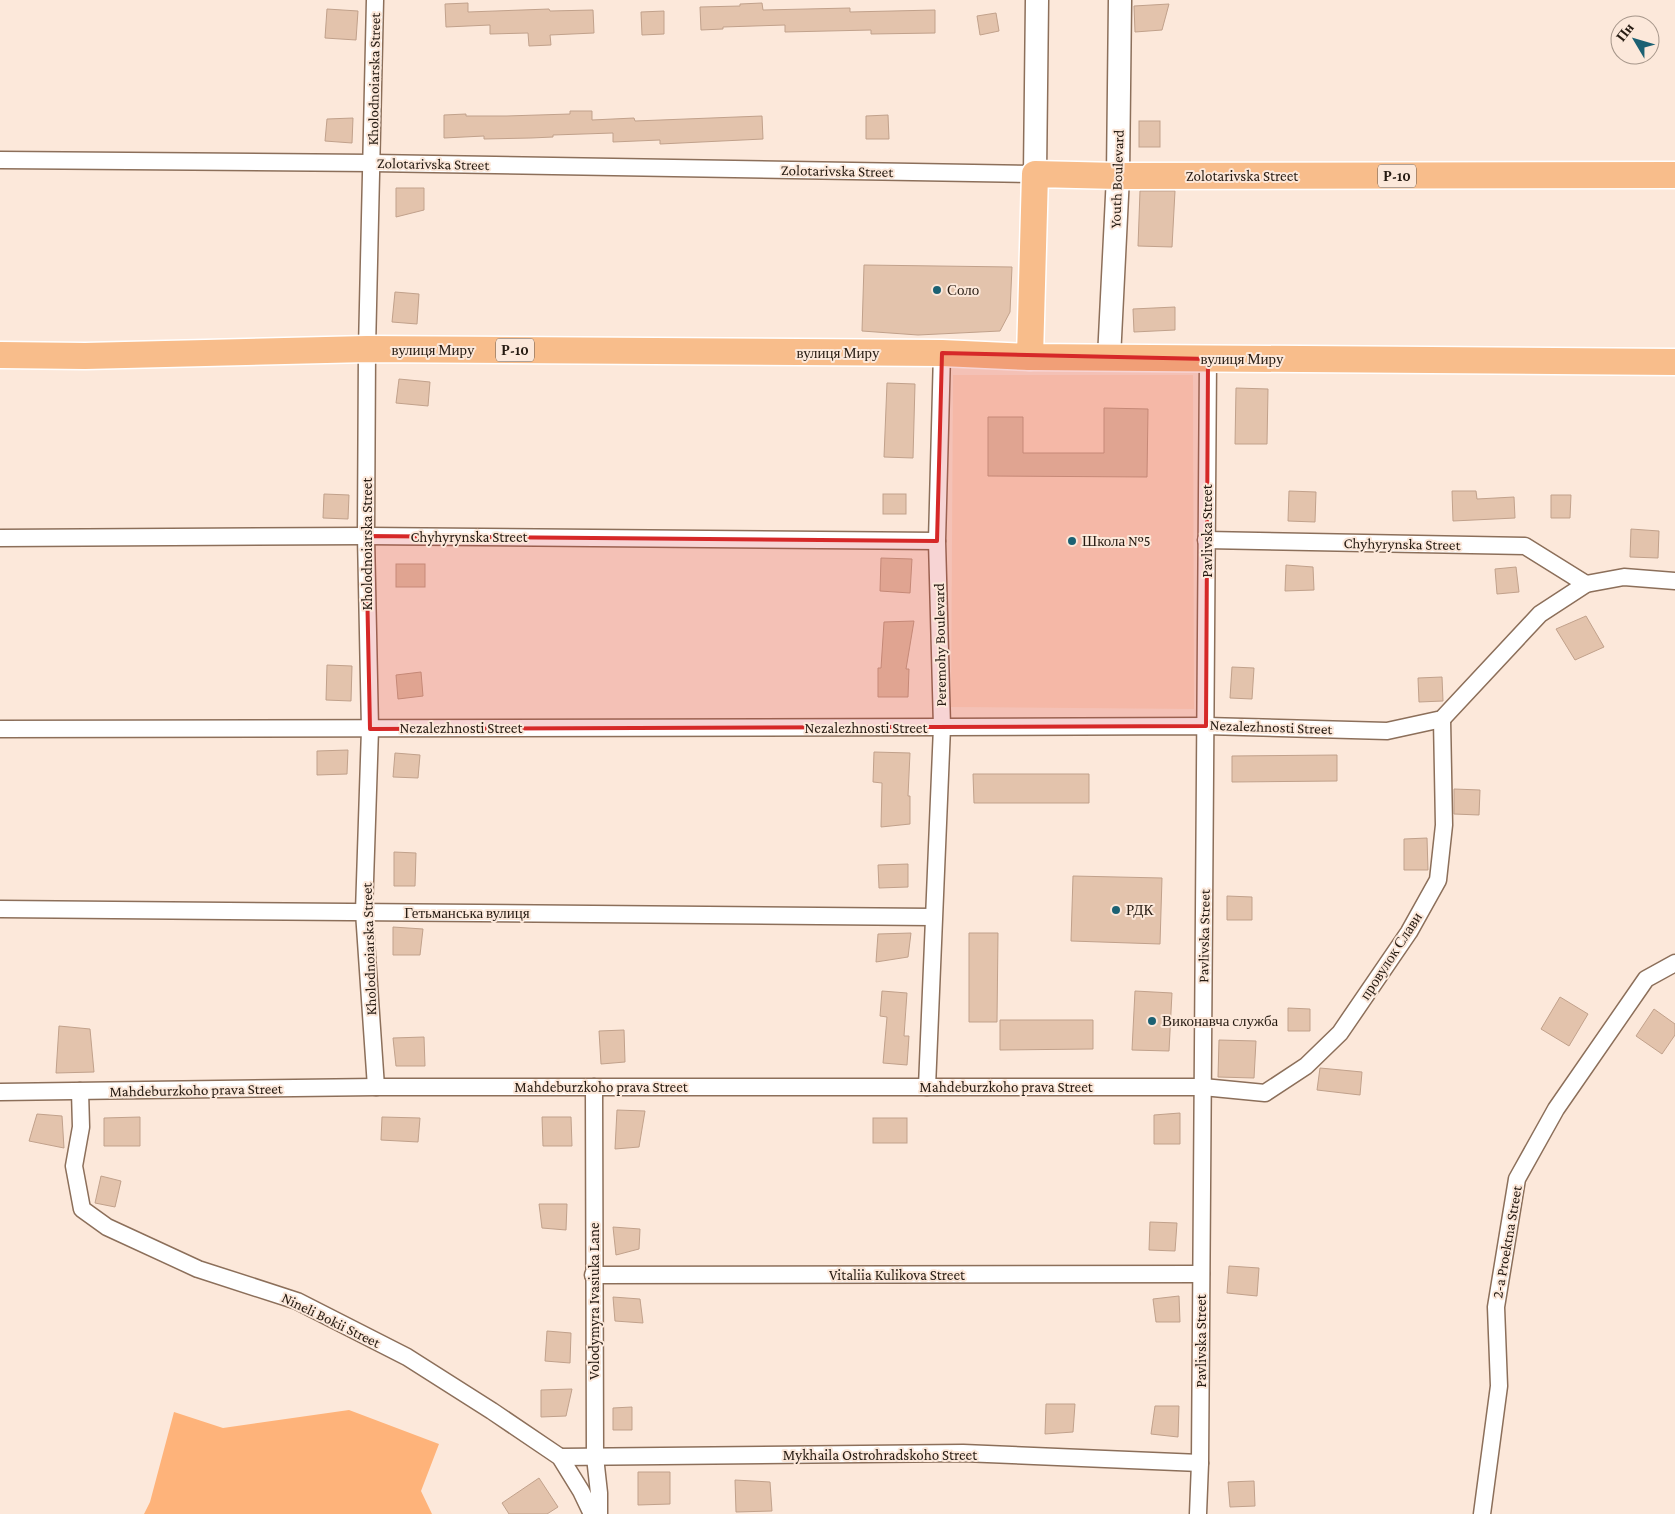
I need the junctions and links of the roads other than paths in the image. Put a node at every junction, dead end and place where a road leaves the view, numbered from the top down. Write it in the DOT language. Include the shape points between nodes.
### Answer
graph roads {
  1 [pos="375,0"];
  2 [pos="1037,0"];
  3 [pos="1120,0"];
  4 [pos="0,160"];
  5 [pos="372,164"];
  6 [pos="1034,174"];
  7 [pos="1675,175"];
  8 [pos="1118,176"];
  9 [pos="367,349"];
  10 [pos="942,353"];
  11 [pos="0,355"];
  12 [pos="1030,357"];
  13 [pos="1109,358"];
  14 [pos="1208,359"];
  15 [pos="1675,362"];
  16 [pos="366,536"];
  17 [pos="0,538"];
  18 [pos="1206,540"];
  19 [pos="937,541"];
  20 [pos="1675,582"];
  21 [pos="1586,584"];
  22 [pos="1442,719"];
  23 [pos="1206,726"];
  24 [pos="0,728"];
  25 [pos="942,728"];
  26 [pos="370,729"];
  27 [pos="0,910"];
  28 [pos="364,912"];
  29 [pos="934,917"];
  30 [pos="1675,963"];
  31 [pos="376,1087"];
  32 [pos="594,1087"];
  33 [pos="927,1087"];
  34 [pos="1202,1087"];
  35 [pos="80,1091"];
  36 [pos="0,1092"];
  37 [pos="1201,1274"];
  38 [pos="593,1275"];
  39 [pos="560,1457"];
  40 [pos="595,1457"];
  41 [pos="1200,1463"];
  42 [pos="592,1514"];
  43 [pos="599,1514"];
  44 [pos="1198,1514"];
  45 [pos="1482,1514"];
  1 -- 5 [label="street, Kholodnoiarska Street"];
  2 -- 6 [label="main road"];
  3 -- 8 [label="main road, Youth Boulevard"];
  4 -- 5 [label="street, Zolotarivska Street"];
  5 -- 6 [label="street, Zolotarivska Street"];
  5 -- 9 [label="street, Kholodnoiarska Street"];
  6 -- 8 [label="main road, Zolotarivska Street / Р-10"];
  6 -- 12 [label="main road"];
  7 -- 8 [label="main road, Zolotarivska Street / Р-10"];
  8 -- 13 [label="main road, Youth Boulevard"];
  9 -- 10 [label="main road, вулиця Миру / Р-10"];
  9 -- 11 [label="main road, вулиця Миру / Р-10"];
  9 -- 16 [label="street, Kholodnoiarska Street"];
  10 -- 12 [label="main road, вулиця Миру / Р-10"];
  10 -- 19 [label="street, Peremohy Boulevard"];
  12 -- 13 [label="main road, вулиця Миру / Р-10"];
  13 -- 14 [label="main road, вулиця Миру / Р-10"];
  14 -- 15 [label="main road, вулиця Миру / Р-10"];
  14 -- 18 [label="street, Pavlivska Street"];
  16 -- 17 [label="street, Chyhyrynska Street"];
  16 -- 19 [label="street, Chyhyrynska Street"];
  16 -- 26 [label="street, Kholodnoiarska Street"];
  18 -- 21 [label="street, Chyhyrynska Street" via="1525,546"];
  18 -- 23 [label="street, Pavlivska Street"];
  19 -- 25 [label="street, Peremohy Boulevard"];
  20 -- 21 [label="street" via="1624,576"];
  21 -- 22 [label="street" via="1540,614"];
  22 -- 23 [label="street, Nezalezhnosti Street" via="1387,731"];
  22 -- 34 [label="street, провулок Слави" via="1444,825 1438,880 1409,932 1340,1033 1306,1066 1265,1092"];
  23 -- 25 [label="street, Nezalezhnosti Street"];
  23 -- 34 [label="street, Pavlivska Street"];
  24 -- 26 [label="street, Nezalezhnosti Street"];
  25 -- 26 [label="street, Nezalezhnosti Street"];
  25 -- 29 [label="street, Peremohy Boulevard"];
  26 -- 28 [label="street, Kholodnoiarska Street"];
  27 -- 28 [label="street, Гетьманська вулиця"];
  28 -- 29 [label="street, Гетьманська вулиця"];
  28 -- 31 [label="street, Kholodnoiarska Street"];
  29 -- 33 [label="street, Peremohy Boulevard"];
  30 -- 45 [label="street, 2-a Proektna Street" via="1646,979 1556,1109 1517,1179 1496,1307 1499,1386"];
  31 -- 32 [label="street, Mahdeburzkoho prava Street"];
  31 -- 35 [label="street, Mahdeburzkoho prava Street"];
  32 -- 33 [label="street, Mahdeburzkoho prava Street"];
  32 -- 38 [label="street, Volodymyra Ivasiuka Lane"];
  33 -- 34 [label="street, Mahdeburzkoho prava Street"];
  34 -- 37 [label="street, Pavlivska Street"];
  35 -- 36 [label="street, Mahdeburzkoho prava Street"];
  35 -- 39 [label="street, Nineli Bokii Street" via="80,1127 74,1166 82,1209 107,1227 198,1269 297,1301 407,1358"];
  37 -- 38 [label="street, Vitaliia Kulikova Street"];
  37 -- 41 [label="street, Pavlivska Street"];
  38 -- 40 [label="street, Volodymyra Ivasiuka Lane"];
  39 -- 40 [label="street, Mykhaila Ostrohradskoho Street"];
  39 -- 42 [label="street, Nineli Bokii Street"];
  40 -- 41 [label="street, Mykhaila Ostrohradskoho Street" via="963,1453"];
  40 -- 43 [label="street, Volodymyra Ivasiuka Lane"];
  41 -- 44 [label="street, Pavlivska Street"];
}
